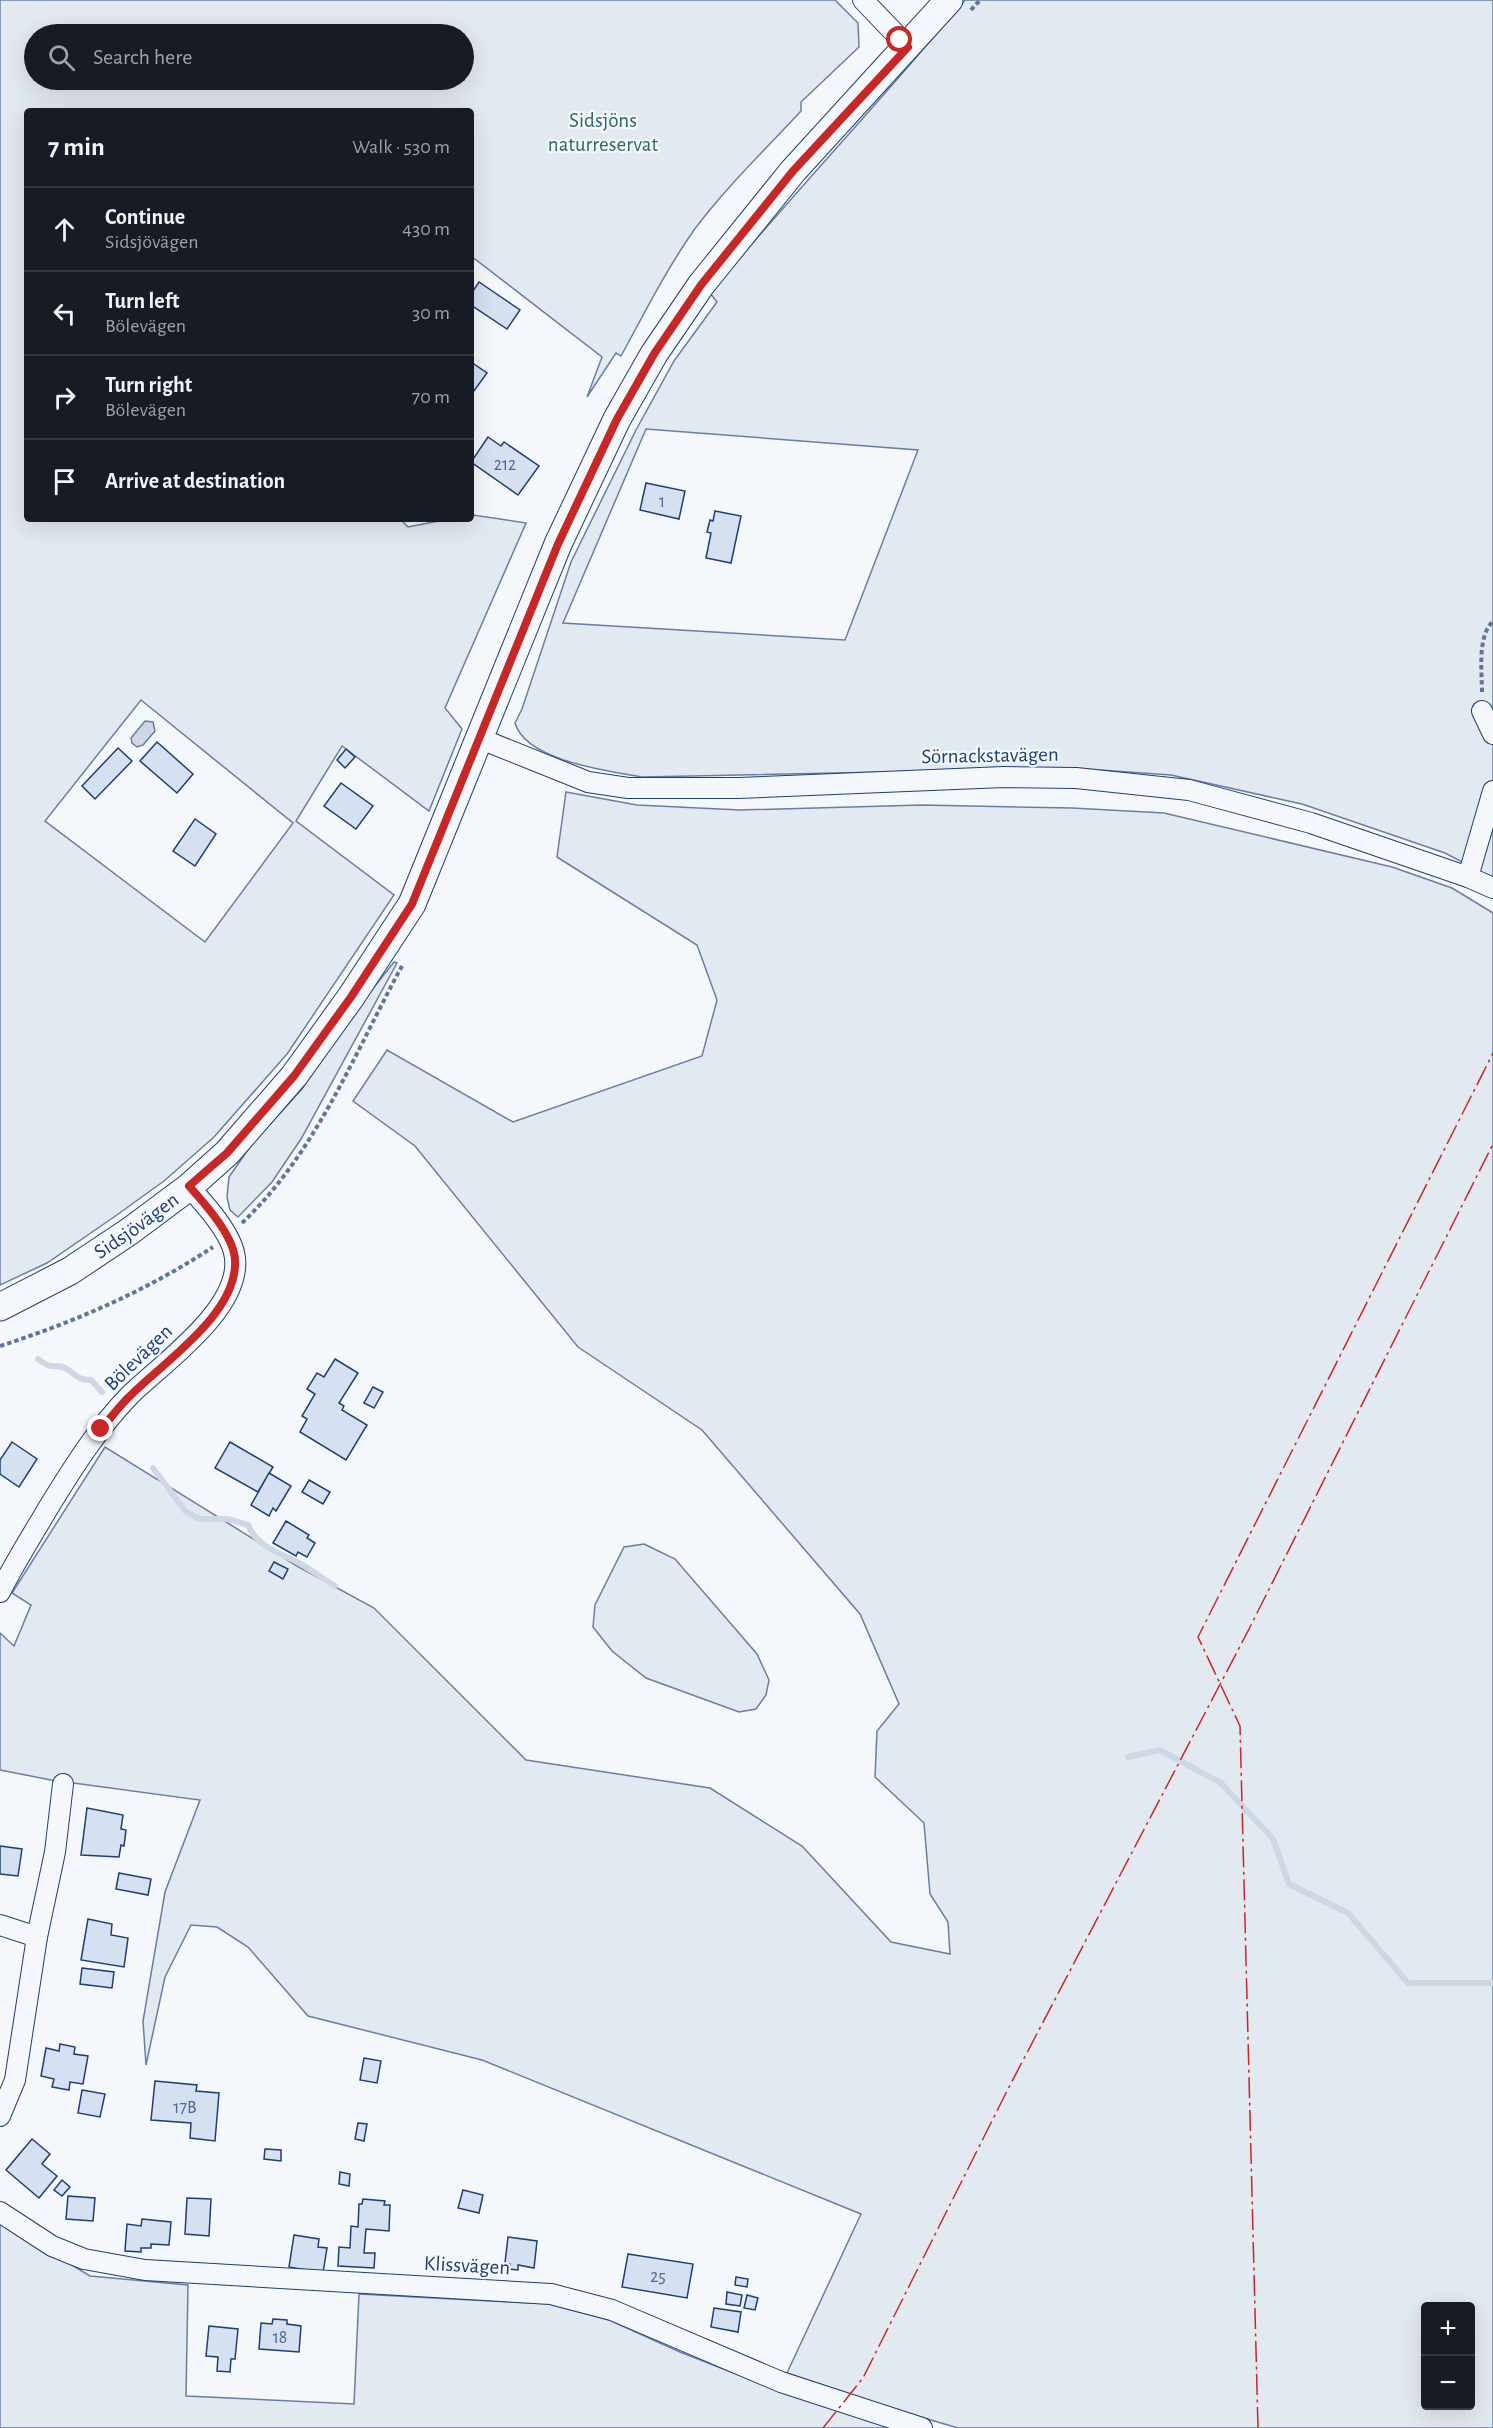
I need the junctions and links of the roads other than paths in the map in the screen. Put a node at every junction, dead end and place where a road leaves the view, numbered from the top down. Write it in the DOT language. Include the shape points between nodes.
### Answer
graph roads {
  1 [pos="863,0"];
  2 [pos="957,8"];
  3 [pos="908,47"];
  4 [pos="1482,711"];
  5 [pos="1493,734"];
  6 [pos="481,739"];
  7 [pos="1493,791"];
  8 [pos="1468,877"];
  9 [pos="1493,888"];
  10 [pos="189,1186"];
  11 [pos="0,1307"];
  12 [pos="0,1592"];
  13 [pos="63,1784"];
  14 [pos="0,1925"];
  15 [pos="37,1937"];
  16 [pos="0,2116"];
  17 [pos="0,2212"];
  18 [pos="922,2428"];
  1 -- 3 [label="street"];
  2 -- 3 [label="main road, Sidsjövägen"];
  3 -- 6 [label="main road, Sidsjövägen" via="793,171 701,285 654,354 617,419 558,544"];
  4 -- 5 [label="street"];
  6 -- 8 [label="street, Sörnackstavägen" via="588,782 628,788 738,788 1004,777 1076,778 1189,790 1311,823"];
  6 -- 10 [label="main road, Sidsjövägen" via="412,904 294,1076 227,1153"];
  7 -- 8 [label="street"];
  8 -- 9 [label="street, Sörnackstavägen"];
  10 -- 11 [label="main road, Sidsjövägen" via="130,1232 70,1271"];
  10 -- 12 [label="street, Bölevägen" via="228,1236 235,1259 222,1305 130,1396 80,1456"];
  13 -- 15 [label="street" via="55,1852"];
  14 -- 15 [label="street"];
  15 -- 16 [label="street" via="15,2080"];
  17 -- 18 [label="street, Klissvägen" via="52,2246 84,2259 145,2270 551,2295 612,2310 782,2382"];
}
